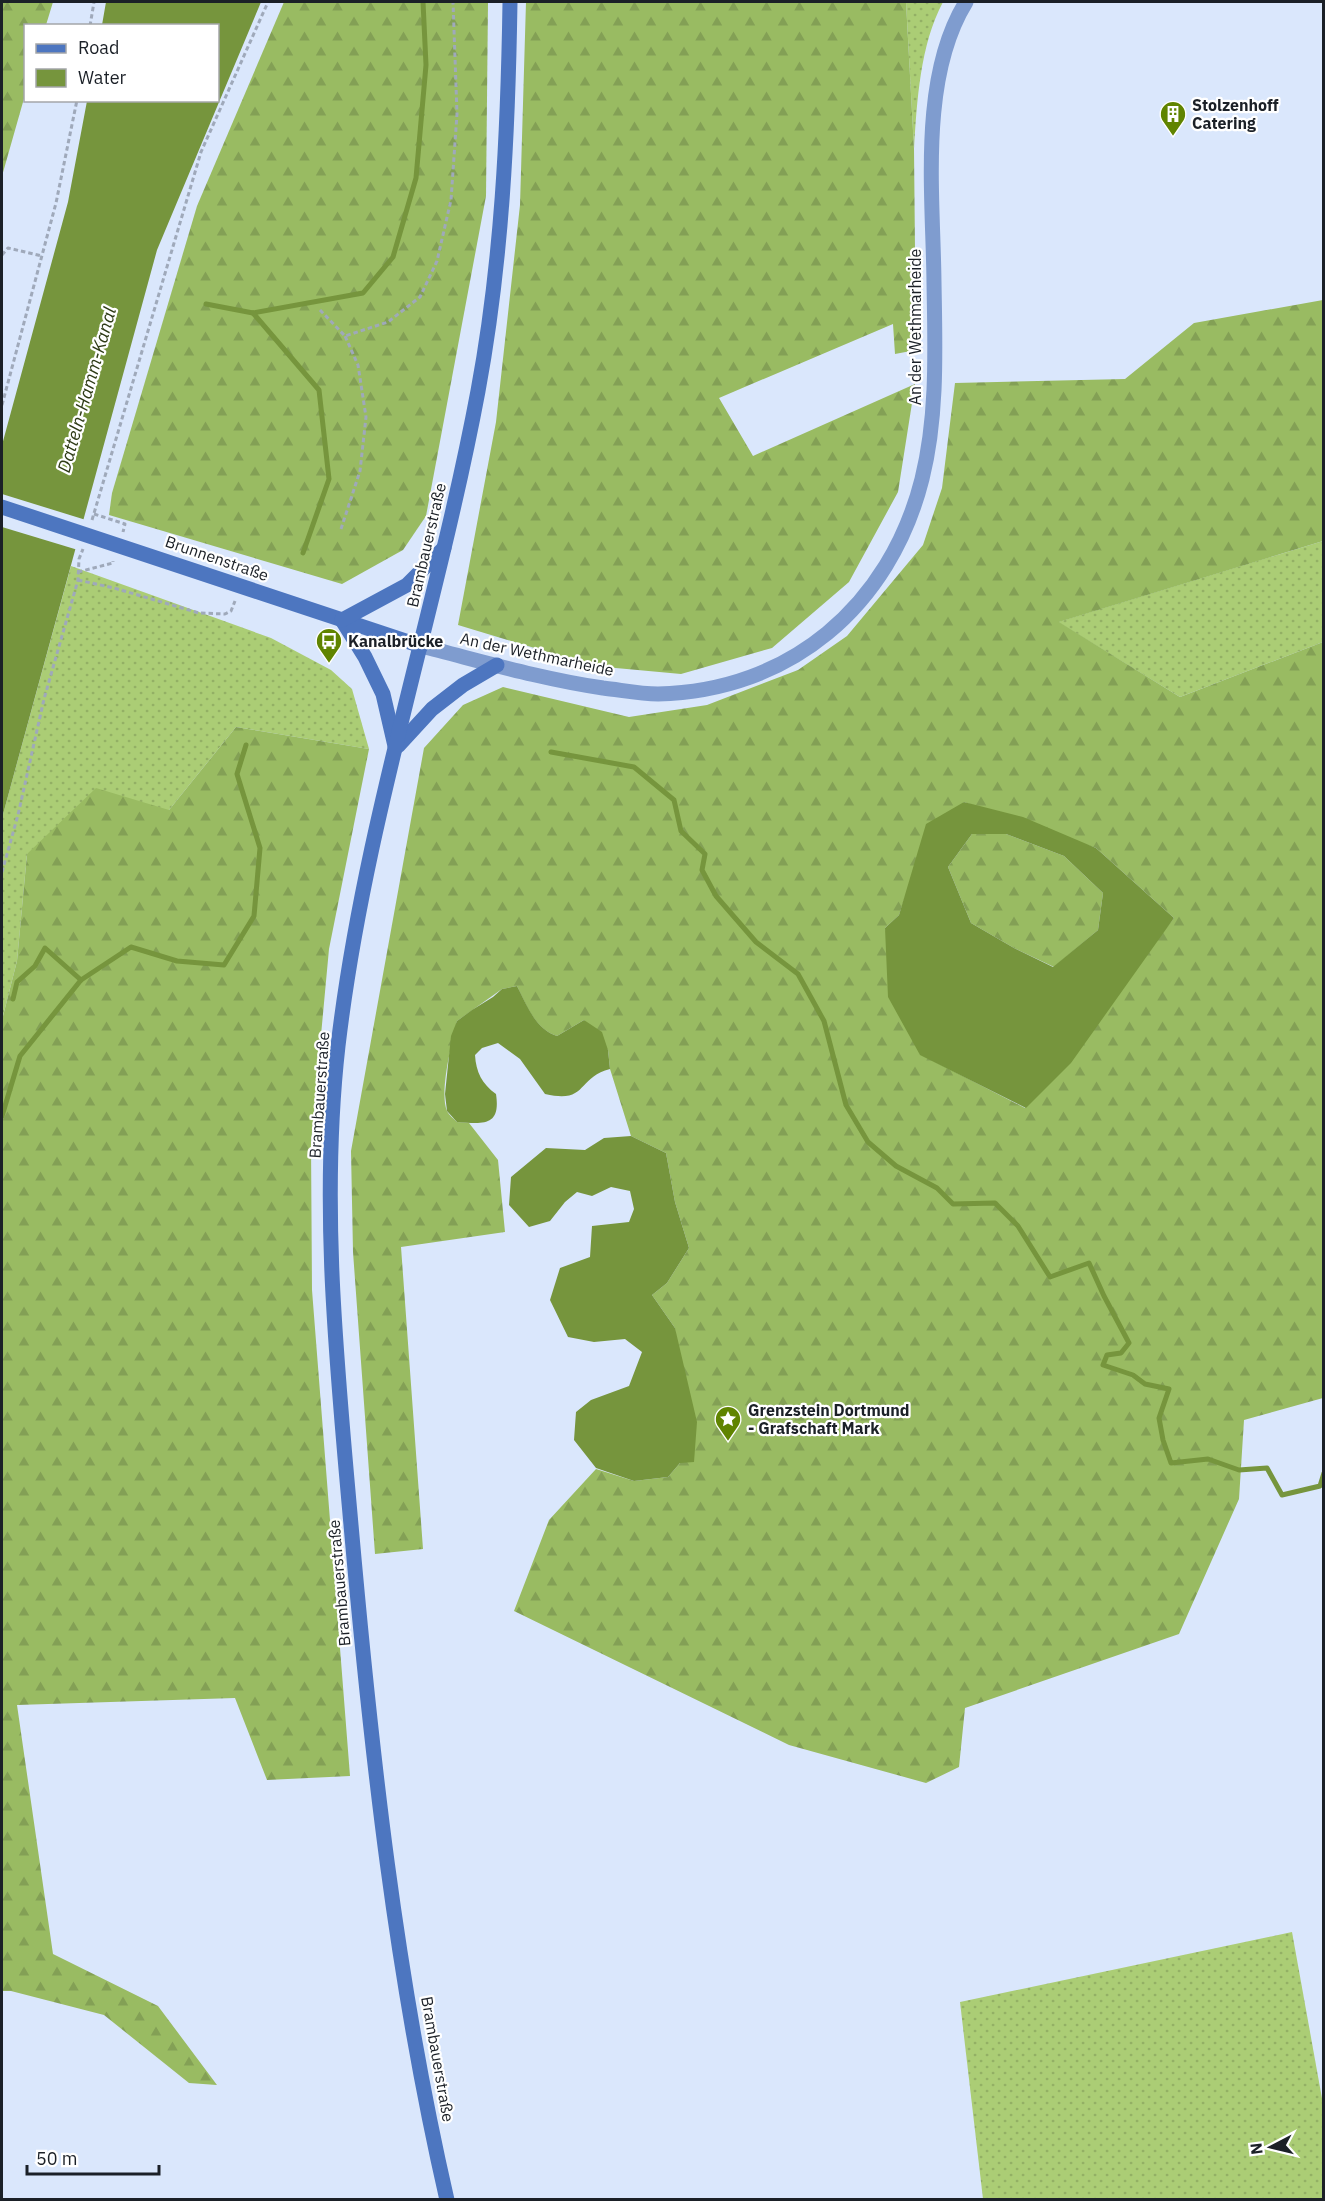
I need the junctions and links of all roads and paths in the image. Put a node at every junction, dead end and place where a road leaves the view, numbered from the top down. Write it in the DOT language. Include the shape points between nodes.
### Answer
graph roads {
  1 [pos="94,2"];
  2 [pos="268,2"];
  3 [pos="453,2"];
  4 [pos="510,2"];
  5 [pos="966,2"];
  6 [pos="90,24"];
  7 [pos="77,102"];
  8 [pos="2,255"];
  9 [pos="42,256"];
  10 [pos="320,310"];
  11 [pos="345,336"];
  12 [pos="2,405"];
  13 [pos="2,507"];
  14 [pos="94,514"];
  15 [pos="126,524"];
  16 [pos="90,525"];
  17 [pos="342,529"];
  18 [pos="83,548"];
  19 [pos="444,548"];
  20 [pos="113,563"];
  21 [pos="78,572"];
  22 [pos="78,580"];
  23 [pos="241,586"];
  24 [pos="342,620"];
  25 [pos="421,646"];
  26 [pos="497,665"];
  27 [pos="396,749"];
  28 [pos="2,873"];
  29 [pos="447,2199"];
  1 -- 6 [label="path"];
  2 -- 14 [label="path" via="201,152"];
  3 -- 11 [label="path" via="457,114 451,200 437,261 420,297 388,322"];
  4 -- 19 [label="main road, Brambauerstraße" via="495,284 479,388"];
  5 -- 26 [label="street, An der Wethmarheide" via="947,42 938,78 933,128 935,381 931,429 915,506 883,571 861,601 810,646 753,678 720,687 633,692 571,683"];
  7 -- 9 [label="path"];
  8 -- 9 [label="path" via="8,248"];
  9 -- 12 [label="path"];
  10 -- 11 [label="path"];
  11 -- 17 [label="path" via="358,365 366,417 360,471"];
  13 -- 23 [label="main road, Brunnenstraße"];
  14 -- 15 [label="path"];
  14 -- 16 [label="path"];
  18 -- 21 [label="path"];
  19 -- 24 [label="main road" via="407,585"];
  19 -- 25 [label="main road, Brambauerstraße"];
  20 -- 21 [label="path"];
  21 -- 22 [label="path"];
  22 -- 23 [label="path" via="213,614 231,610"];
  22 -- 28 [label="path" via="44,699"];
  23 -- 24 [label="main road, Brunnenstraße"];
  24 -- 25 [label="main road, Brunnenstraße"];
  24 -- 27 [label="main road" via="383,694"];
  25 -- 26 [label="street, An der Wethmarheide"];
  25 -- 27 [label="main road, Brambauerstraße"];
  26 -- 27 [label="main road" via="432,709"];
  27 -- 29 [label="main road, Brambauerstraße" via="352,952 338,1047 331,1253 336,1354 372,1744 416,2047"];
}
